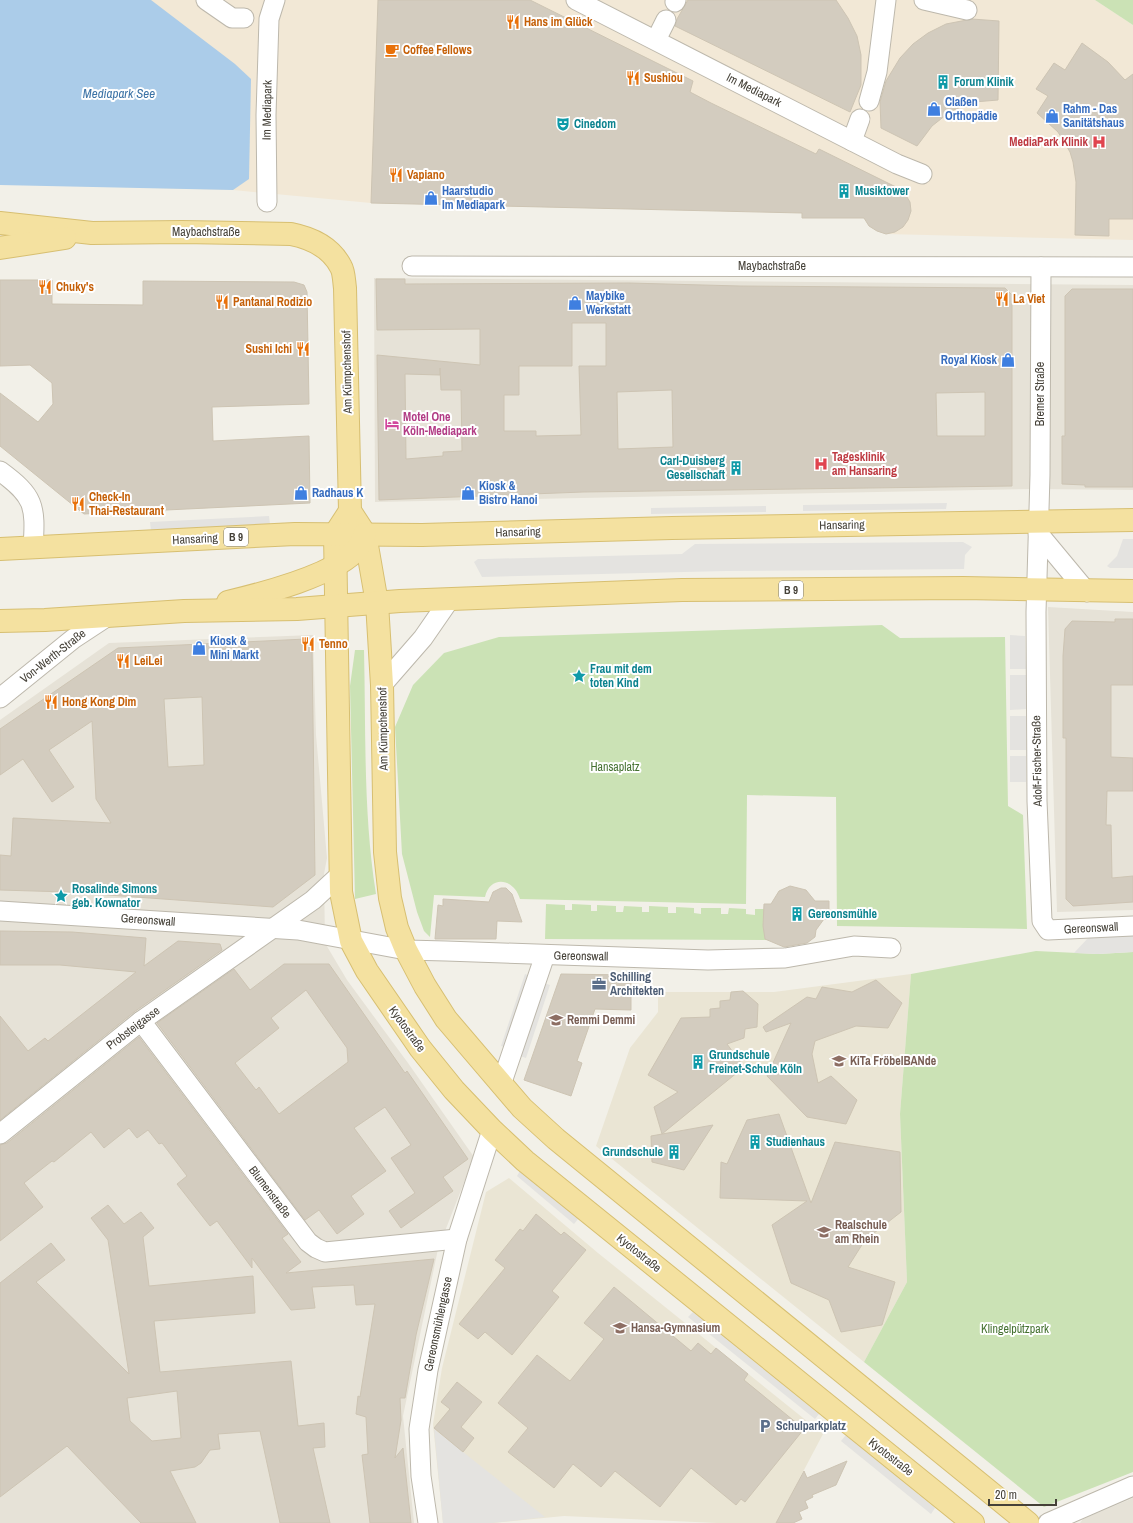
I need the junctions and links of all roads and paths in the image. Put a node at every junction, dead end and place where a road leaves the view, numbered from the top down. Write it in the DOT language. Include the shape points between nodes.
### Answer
graph roads {
  1 [pos="206,0"];
  2 [pos="275,0"];
  3 [pos="576,0"];
  4 [pos="886,0"];
  5 [pos="930,1"];
  6 [pos="967,10"];
  7 [pos="255,19"];
  8 [pos="666,20"];
  9 [pos="656,40"];
  10 [pos="868,101"];
  11 [pos="860,119"];
  12 [pos="852,141"];
  13 [pos="922,174"];
  14 [pos="267,202"];
  15 [pos="0,224"];
  16 [pos="92,233"];
  17 [pos="318,243"];
  18 [pos="0,248"];
  19 [pos="412,266"];
  20 [pos="1041,267"];
  21 [pos="1133,267"];
  22 [pos="0,470"];
  23 [pos="350,511"];
  24 [pos="1133,520"];
  25 [pos="1037,527"];
  26 [pos="335,534"];
  27 [pos="372,538"];
  28 [pos="33,547"];
  29 [pos="0,549"];
  30 [pos="336,566"];
  31 [pos="1036,590"];
  32 [pos="1133,591"];
  33 [pos="1087,592"];
  34 [pos="450,600"];
  35 [pos="376,603"];
  36 [pos="337,606"];
  37 [pos="184,611"];
  38 [pos="108,616"];
  39 [pos="0,621"];
  40 [pos="382,684"];
  41 [pos="0,698"];
  42 [pos="341,874"];
  43 [pos="0,911"];
  44 [pos="1133,926"];
  45 [pos="272,928"];
  46 [pos="1048,930"];
  47 [pos="351,941"];
  48 [pos="891,948"];
  49 [pos="406,950"];
  50 [pos="544,955"];
  51 [pos="141,1020"];
  52 [pos="501,1085"];
  53 [pos="492,1130"];
  54 [pos="0,1134"];
  55 [pos="457,1239"];
  56 [pos="1133,1486"];
  57 [pos="428,1523"];
  58 [pos="973,1523"];
  59 [pos="1028,1523"];
  60 [pos="1048,1523"];
  1 -- 7 [label="street" via="232,18"];
  2 -- 7 [label="street, Im Mediapark"];
  3 -- 9 [label="street, Im Mediapark"];
  4 -- 10 [label="street" via="877,72"];
  5 -- 6 [label="street"];
  7 -- 14 [label="street, Im Mediapark" via="266,115"];
  8 -- 9 [label="street"];
  9 -- 12 [label="street, Im Mediapark"];
  11 -- 12 [label="street"];
  12 -- 13 [label="street, Im Mediapark" via="896,164"];
  15 -- 16 [label="main road, Maybachstraße"];
  16 -- 17 [label="main road, Maybachstraße" via="272,233 305,237"];
  16 -- 18 [label="main road, Maybachstraße"];
  17 -- 23 [label="main road, Am Kümpchenshof" via="331,253 342,267 345,288"];
  19 -- 20 [label="street, Maybachstraße"];
  20 -- 21 [label="street, Maybachstraße"];
  20 -- 25 [label="street, Bremer Straße" via="1040,469"];
  22 -- 28 [label="street" via="20,486 30,500 35,523"];
  23 -- 26 [label="main road"];
  23 -- 27 [label="main road, Am Kümpchenshof"];
  24 -- 25 [label="main road, Hansaring / B 9"];
  25 -- 27 [label="main road, Hansaring / B 9"];
  25 -- 31 [label="street"];
  25 -- 33 [label="street"];
  26 -- 27 [label="main road, Hansaring / B 9"];
  26 -- 28 [label="main road, Hansaring / B 9" via="281,534"];
  26 -- 30 [label="main road"];
  27 -- 30 [label="main road, B 9"];
  27 -- 35 [label="main road, Am Kümpchenshof"];
  27 -- 36 [label="main road" via="355,558 345,577"];
  28 -- 29 [label="main road, Hansaring / B 9"];
  30 -- 36 [label="main road"];
  30 -- 37 [label="main road, B 9" via="281,588"];
  31 -- 33 [label="main road, B 9"];
  31 -- 34 [label="main road, B 9" via="682,590"];
  31 -- 46 [label="street, Adolf-Fischer-Straße" via="1037,801 1042,921"];
  32 -- 33 [label="main road, B 9"];
  34 -- 35 [label="main road, B 9"];
  34 -- 40 [label="street" via="423,638"];
  35 -- 36 [label="main road, B 9"];
  35 -- 40 [label="main road, Am Kümpchenshof"];
  36 -- 37 [label="main road, B 9"];
  36 -- 42 [label="main road"];
  37 -- 38 [label="main road, B 9"];
  38 -- 39 [label="main road, B 9"];
  38 -- 41 [label="street, Von-Werth-Straße" via="73,638"];
  40 -- 49 [label="main road, Am Kümpchenshof" via="385,852 390,898"];
  42 -- 45 [label="street" via="313,900"];
  42 -- 47 [label="main road" via="343,908"];
  43 -- 45 [label="street, Gereonswall"];
  44 -- 46 [label="street, Gereonswall"];
  45 -- 47 [label="street, Gereonswall" via="298,930"];
  45 -- 51 [label="street, Probsteigasse"];
  47 -- 49 [label="street, Gereonswall"];
  47 -- 53 [label="main road, Kyotostraße" via="367,971 420,1048 454,1090"];
  48 -- 50 [label="street, Gereonswall" via="854,946 785,958 708,960"];
  49 -- 50 [label="street, Gereonswall"];
  49 -- 52 [label="main road" via="446,1019"];
  50 -- 52 [label="street"];
  51 -- 54 [label="street, Probsteigasse"];
  51 -- 55 [label="street, Blumenstraße" via="308,1242 316,1248 326,1252"];
  52 -- 59 [label="main road" via="556,1139"];
  53 -- 55 [label="street, Gereonsmühlengasse"];
  53 -- 58 [label="main road, Kyotostraße" via="525,1161"];
  55 -- 57 [label="street, Gereonsmühlengasse" via="428,1370 419,1429 421,1476"];
  56 -- 60 [label="street"];
}
